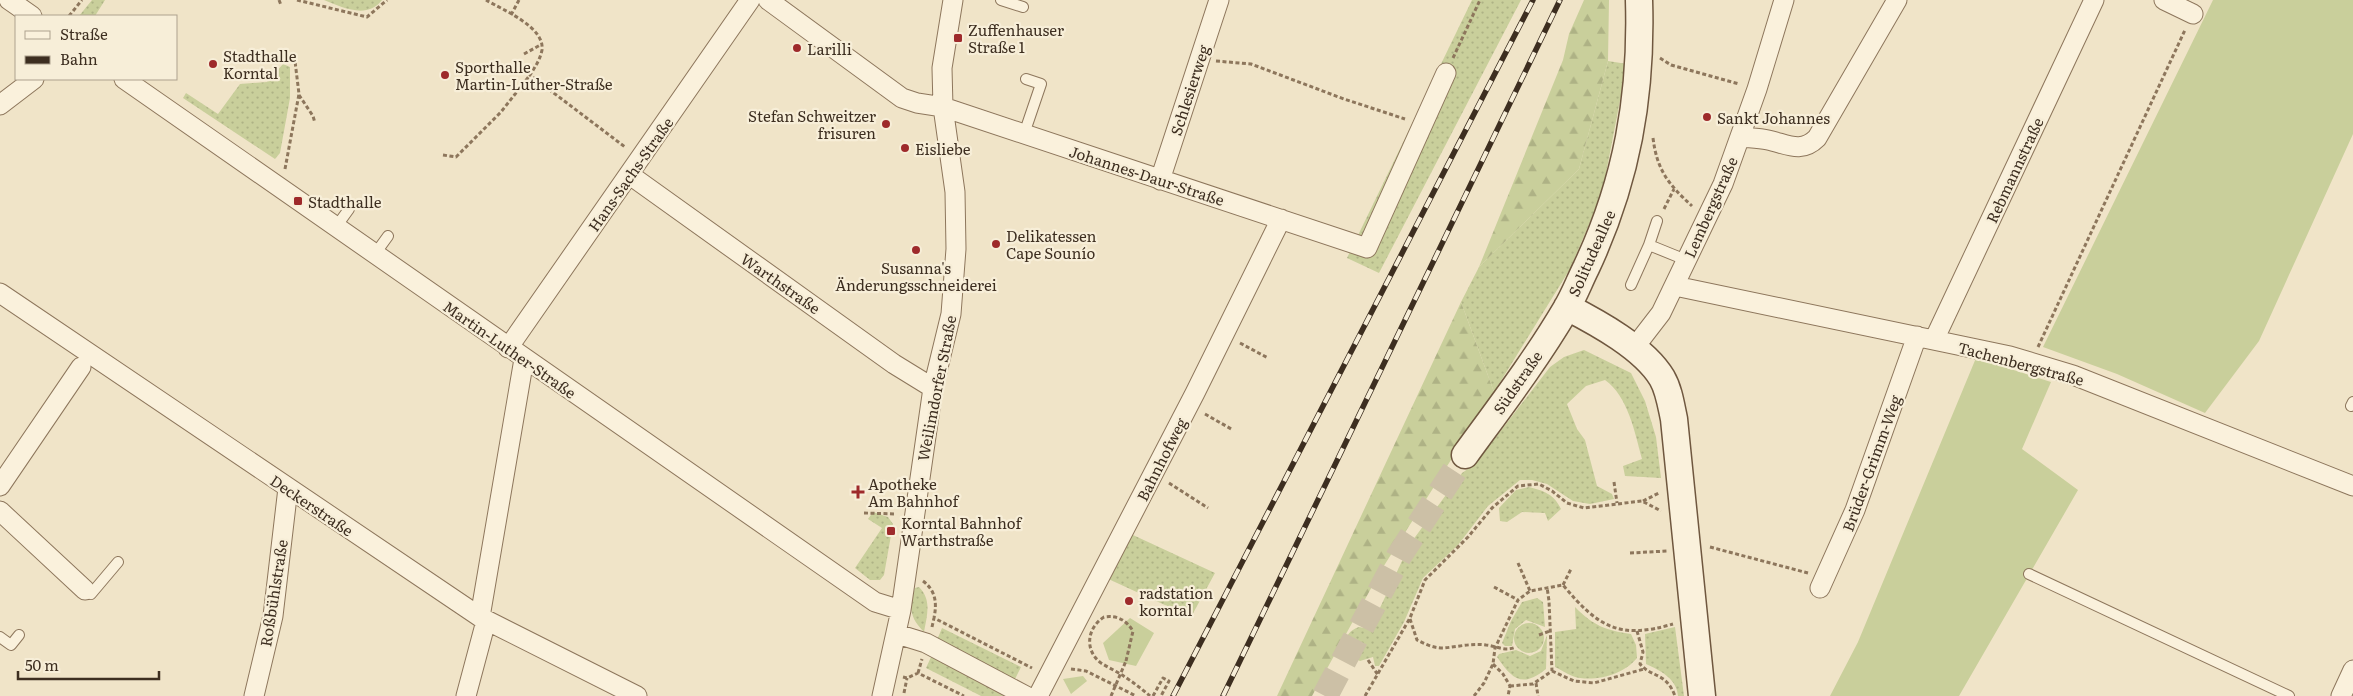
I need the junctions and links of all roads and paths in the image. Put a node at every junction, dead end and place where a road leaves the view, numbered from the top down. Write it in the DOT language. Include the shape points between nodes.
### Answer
graph roads {
  1 [pos="9,0"];
  2 [pos="82,0"];
  3 [pos="279,0"];
  4 [pos="297,0"];
  5 [pos="387,0"];
  6 [pos="486,0"];
  7 [pos="519,0"];
  8 [pos="750,0"];
  9 [pos="768,0"];
  10 [pos="953,0"];
  11 [pos="1001,0"];
  12 [pos="1219,0"];
  13 [pos="1480,0"];
  14 [pos="1784,0"];
  15 [pos="1896,0"];
  16 [pos="2094,0"];
  17 [pos="2164,0"];
  18 [pos="1639,1"];
  19 [pos="281,5"];
  20 [pos="1023,7"];
  21 [pos="2193,14"];
  22 [pos="31,15"];
  23 [pos="70,15"];
  24 [pos="511,15"];
  25 [pos="542,44"];
  26 [pos="294,53"];
  27 [pos="524,54"];
  28 [pos="1655,55"];
  29 [pos="1201,56"];
  30 [pos="1446,72"];
  31 [pos="530,76"];
  32 [pos="1026,79"];
  33 [pos="33,80"];
  34 [pos="125,80"];
  35 [pos="1757,89"];
  36 [pos="299,94"];
  37 [pos="0,105"];
  38 [pos="943,107"];
  39 [pos="1408,119"];
  40 [pos="315,124"];
  41 [pos="1652,130"];
  42 [pos="1024,134"];
  43 [pos="1740,138"];
  44 [pos="443,155"];
  45 [pos="640,158"];
  46 [pos="285,169"];
  47 [pos="630,175"];
  48 [pos="1160,180"];
  49 [pos="1674,189"];
  50 [pos="348,209"];
  51 [pos="1281,220"];
  52 [pos="1707,220"];
  53 [pos="1657,221"];
  54 [pos="336,227"];
  55 [pos="388,236"];
  56 [pos="1649,245"];
  57 [pos="375,254"];
  58 [pos="1686,260"];
  59 [pos="1631,285"];
  60 [pos="1675,286"];
  61 [pos="0,293"];
  62 [pos="1567,307"];
  63 [pos="1224,334"];
  64 [pos="1926,338"];
  65 [pos="508,348"];
  66 [pos="1634,348"];
  67 [pos="524,358"];
  68 [pos="1268,358"];
  69 [pos="2031,363"];
  70 [pos="81,367"];
  71 [pos="933,388"];
  72 [pos="1189,405"];
  73 [pos="1233,430"];
  74 [pos="1465,455"];
  75 [pos="1154,473"];
  76 [pos="1614,482"];
  77 [pos="0,486"];
  78 [pos="2353,486"];
  79 [pos="1665,487"];
  80 [pos="288,488"];
  81 [pos="1642,501"];
  82 [pos="1617,504"];
  83 [pos="1208,508"];
  84 [pos="0,511"];
  85 [pos="864,513"];
  86 [pos="1682,513"];
  87 [pos="898,514"];
  88 [pos="1679,546"];
  89 [pos="1630,553"];
  90 [pos="118,562"];
  91 [pos="1518,563"];
  92 [pos="1571,569"];
  93 [pos="2029,574"];
  94 [pos="1823,582"];
  95 [pos="1563,584"];
  96 [pos="1494,587"];
  97 [pos="1547,587"];
  98 [pos="85,590"];
  99 [pos="1530,591"];
  100 [pos="1518,600"];
  101 [pos="901,610"];
  102 [pos="1410,618"];
  103 [pos="483,619"];
  104 [pos="1682,622"];
  105 [pos="1637,630"];
  106 [pos="1550,632"];
  107 [pos="897,634"];
  108 [pos="19,635"];
  109 [pos="1539,635"];
  110 [pos="0,637"];
  111 [pos="926,643"];
  112 [pos="1516,647"];
  113 [pos="1495,648"];
  114 [pos="1368,660"];
  115 [pos="1493,664"];
  116 [pos="1644,668"];
  117 [pos="2353,670"];
  118 [pos="1552,671"];
  119 [pos="888,673"];
  120 [pos="1378,675"];
  121 [pos="1049,677"];
  122 [pos="908,678"];
  123 [pos="1536,683"];
  124 [pos="1116,685"];
  125 [pos="1510,686"];
  126 [pos="254,696"];
  127 [pos="466,696"];
  128 [pos="637,696"];
  129 [pos="882,696"];
  130 [pos="903,696"];
  131 [pos="964,696"];
  132 [pos="1026,696"];
  133 [pos="1038,696"];
  134 [pos="1111,696"];
  135 [pos="1136,696"];
  136 [pos="1152,696"];
  137 [pos="1161,696"];
  138 [pos="1365,696"];
  139 [pos="1474,696"];
  140 [pos="1508,696"];
  141 [pos="1538,696"];
  142 [pos="1675,696"];
  143 [pos="1702,696"];
  144 [pos="2289,696"];
  145 [pos="2341,696"];
  1 -- 22 [label="street"];
  2 -- 23 [label="path"];
  3 -- 19 [label="path"];
  4 -- 5 [label="path" via="367,17"];
  6 -- 24 [label="path"];
  7 -- 24 [label="path"];
  8 -- 45 [label="street, Hans-Sachs-Straße"];
  9 -- 38 [label="street, Johannes-Daur-Straße" via="902,98"];
  10 -- 38 [label="street, Weilimdorfer Straße" via="942,68"];
  11 -- 20 [label="lane"];
  12 -- 29 [label="street, Schlesierweg"];
  13 -- 30 [label="path"];
  14 -- 35 [label="street, Lembergstraße"];
  15 -- 43 [label="street" via="1812,144 1799,148 1765,139"];
  16 -- 64 [label="street, Rebmannstraße"];
  17 -- 21 [label="street"];
  18 -- 62 [label="main road, Solitudeallee" via="1639,54 1628,149 1610,213"];
  21 -- 69 [label="path"];
  24 -- 25 [label="path" via="536,31"];
  25 -- 27 [label="path"];
  25 -- 31 [label="path" via="540,59"];
  26 -- 36 [label="path"];
  28 -- 35 [label="path" via="1671,65"];
  29 -- 39 [label="path" via="1219,62 1251,64"];
  29 -- 48 [label="street, Schlesierweg"];
  30 -- 51 [label="street, Johannes-Daur-Straße" via="1367,248"];
  31 -- 44 [label="path" via="501,112 456,157"];
  31 -- 45 [label="path"];
  32 -- 42 [label="lane" via="1041,84"];
  33 -- 37 [label="street"];
  34 -- 54 [label="street, Martin-Luther-Straße"];
  35 -- 43 [label="street, Lembergstraße"];
  36 -- 40 [label="path" via="314,116"];
  36 -- 46 [label="path"];
  38 -- 42 [label="street, Johannes-Daur-Straße"];
  38 -- 71 [label="street, Weilimdorfer Straße" via="955,192 956,248 951,314"];
  41 -- 49 [label="path" via="1660,170"];
  42 -- 48 [label="street, Johannes-Daur-Straße"];
  43 -- 52 [label="street, Lembergstraße"];
  45 -- 47 [label="street, Hans-Sachs-Straße"];
  47 -- 65 [label="street, Hans-Sachs-Straße"];
  47 -- 71 [label="street, Warthstraße" via="894,364"];
  48 -- 51 [label="street, Johannes-Daur-Straße"];
  49 -- 52 [label="path"];
  49 -- 53 [label="path"];
  50 -- 54 [label="lane"];
  51 -- 63 [label="street, Bahnhofweg"];
  52 -- 58 [label="street, Lembergstraße"];
  53 -- 56 [label="lane"];
  54 -- 57 [label="street, Martin-Luther-Straße"];
  55 -- 57 [label="lane"];
  56 -- 58 [label="lane"];
  56 -- 59 [label="lane"];
  57 -- 65 [label="street, Martin-Luther-Straße"];
  58 -- 60 [label="street, Lembergstraße"];
  60 -- 64 [label="street, Tachenbergstraße"];
  60 -- 66 [label="street, Lembergstraße" via="1661,313"];
  61 -- 80 [label="street, Deckerstraße"];
  62 -- 66 [label="main road, Solitudeallee"];
  62 -- 74 [label="main road, Südstraße" via="1535,359"];
  63 -- 68 [label="path"];
  63 -- 72 [label="street, Bahnhofweg"];
  64 -- 69 [label="street, Tachenbergstraße"];
  64 -- 94 [label="street, Brüder-Grimm-Weg"];
  65 -- 67 [label="street, Martin-Luther-Straße"];
  66 -- 86 [label="main road, Solitudeallee" via="1657,371 1668,395 1674,419"];
  67 -- 101 [label="street, Martin-Luther-Straße" via="875,602"];
  67 -- 103 [label="street"];
  69 -- 78 [label="street, Tachenbergstraße" via="2073,375"];
  70 -- 77 [label="street"];
  71 -- 101 [label="street, Weilimdorfer Straße"];
  72 -- 73 [label="path"];
  72 -- 75 [label="street, Bahnhofweg"];
  75 -- 83 [label="path"];
  75 -- 121 [label="street, Bahnhofweg"];
  76 -- 82 [label="path"];
  79 -- 81 [label="path" via="1659,494"];
  80 -- 103 [label="street, Deckerstraße"];
  80 -- 126 [label="street, Roßbühlstraße" via="273,616"];
  81 -- 82 [label="path"];
  81 -- 86 [label="path" via="1666,515"];
  82 -- 102 [label="path" via="1584,508 1567,503 1539,484 1518,486 1492,508 1425,580"];
  84 -- 98 [label="street"];
  85 -- 87 [label="path"];
  86 -- 88 [label="main road, Solitudeallee"];
  88 -- 89 [label="path"];
  88 -- 94 [label="path"];
  88 -- 143 [label="main road, Solitudeallee"];
  90 -- 98 [label="lane" via="90,594"];
  91 -- 99 [label="path"];
  92 -- 95 [label="path"];
  93 -- 144 [label="lane"];
  95 -- 97 [label="path"];
  95 -- 105 [label="path" via="1580,605 1601,622 1619,629"];
  96 -- 100 [label="path"];
  97 -- 99 [label="path"];
  97 -- 106 [label="path"];
  99 -- 100 [label="path"];
  100 -- 113 [label="path"];
  101 -- 107 [label="street, Weilimdorfer Straße"];
  102 -- 113 [label="path" via="1417,640 1427,646 1487,645"];
  102 -- 120 [label="path"];
  103 -- 127 [label="street"];
  103 -- 128 [label="street, Deckerstraße"];
  104 -- 105 [label="path" via="1648,631"];
  105 -- 116 [label="path" via="1643,652 1640,664"];
  106 -- 109 [label="path"];
  106 -- 118 [label="path"];
  107 -- 111 [label="street"];
  107 -- 119 [label="street, Weilimdorfer Straße"];
  108 -- 110 [label="lane" via="11,645"];
  111 -- 121 [label="path" via="934,618"];
  111 -- 132 [label="street"];
  112 -- 113 [label="path" via="1510,650"];
  113 -- 115 [label="path"];
  114 -- 120 [label="path"];
  115 -- 125 [label="path"];
  115 -- 139 [label="path"];
  116 -- 118 [label="path" via="1594,683 1574,681"];
  116 -- 142 [label="path" via="1666,680"];
  117 -- 145 [label="street"];
  118 -- 123 [label="path"];
  119 -- 122 [label="path"];
  119 -- 129 [label="street, Weilimdorfer Straße"];
  120 -- 138 [label="path"];
  121 -- 124 [label="path" via="1062,668 1086,671"];
  121 -- 133 [label="street, Bahnhofweg"];
  122 -- 130 [label="path"];
  122 -- 131 [label="path" via="918,673"];
  123 -- 125 [label="path"];
  123 -- 141 [label="path"];
  124 -- 134 [label="path"];
  124 -- 135 [label="path"];
  124 -- 136 [label="path, bridge" via="1126,661 1133,631 1121,619 1104,617 1091,632 1091,651 1101,662 1125,676"];
  125 -- 140 [label="path"];
  136 -- 137 [label="path" via="1163,678 1169,681"];
}
